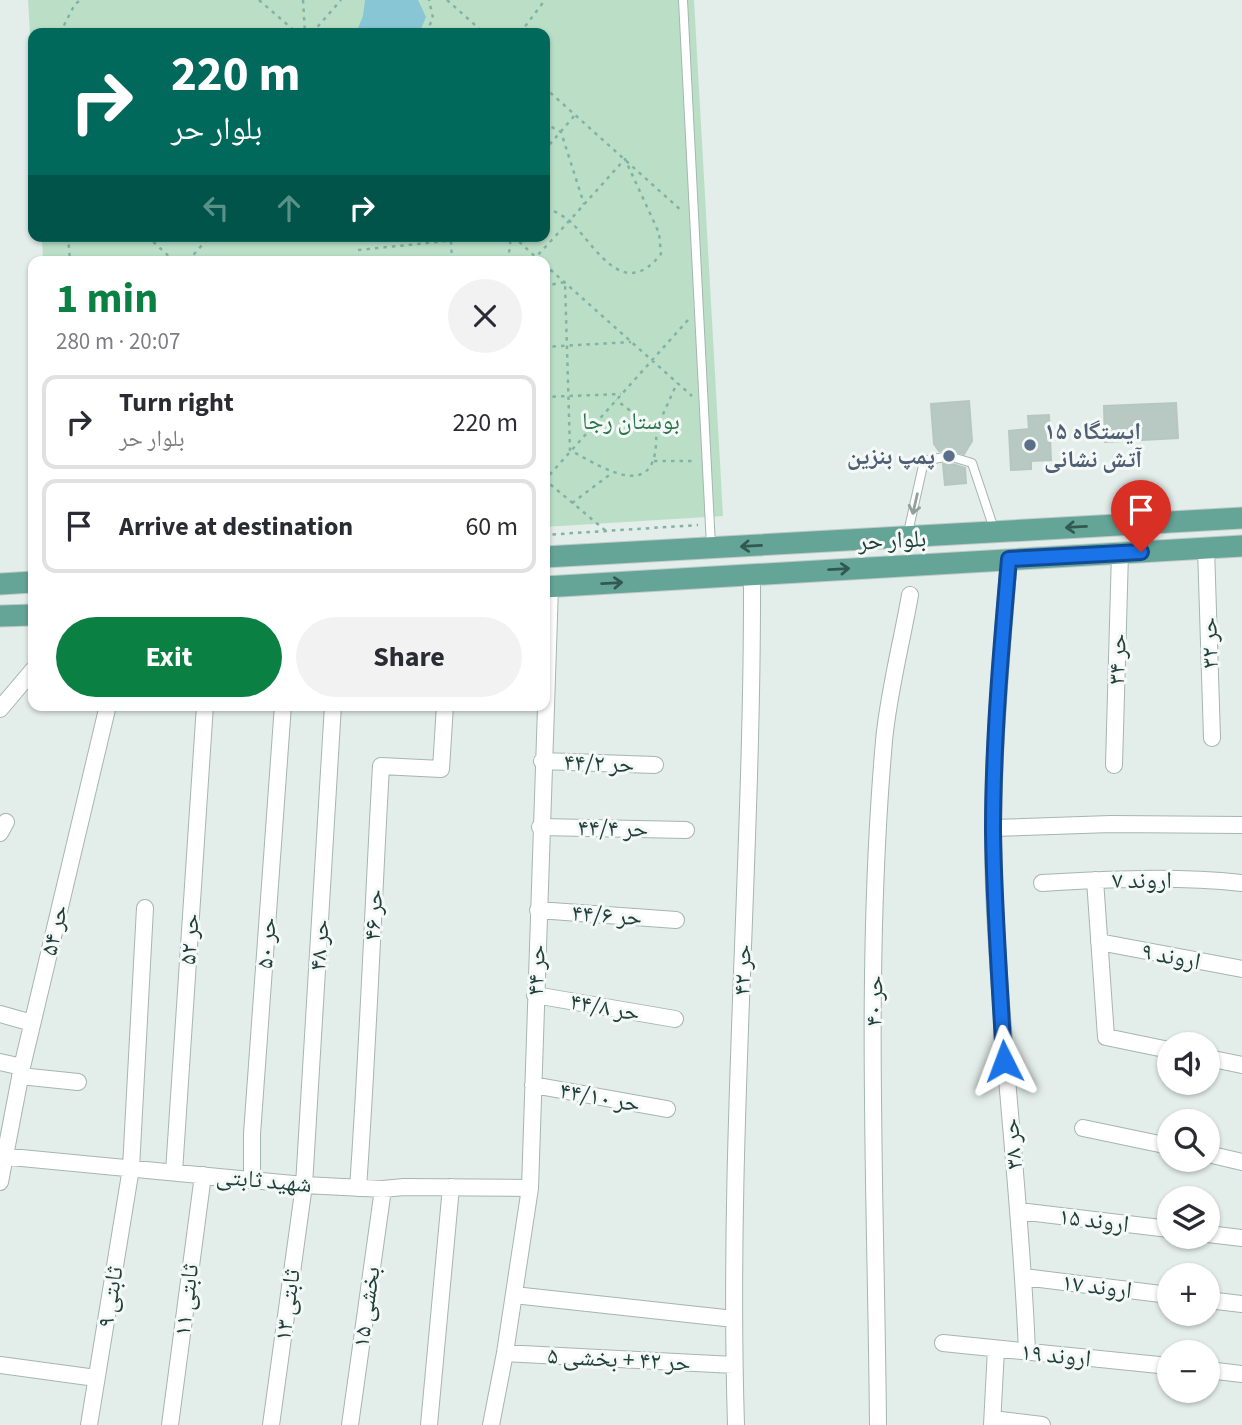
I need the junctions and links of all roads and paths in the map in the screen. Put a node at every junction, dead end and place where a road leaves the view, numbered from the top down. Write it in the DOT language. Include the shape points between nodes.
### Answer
graph roads {
  1 [pos="81,0"];
  2 [pos="259,0"];
  3 [pos="303,0"];
  4 [pos="341,0"];
  5 [pos="429,0"];
  6 [pos="447,0"];
  7 [pos="545,0"];
  8 [pos="683,0"];
  9 [pos="63,28"];
  10 [pos="291,28"];
  11 [pos="305,28"];
  12 [pos="316,28"];
  13 [pos="428,28"];
  14 [pos="478,28"];
  15 [pos="524,28"];
  16 [pos="550,92"];
  17 [pos="575,115"];
  18 [pos="550,126"];
  19 [pos="561,132"];
  20 [pos="550,144"];
  21 [pos="625,159"];
  22 [pos="584,205"];
  23 [pos="550,209"];
  24 [pos="570,220"];
  25 [pos="694,221"];
  26 [pos="153,242"];
  27 [pos="205,242"];
  28 [pos="441,242"];
  29 [pos="518,242"];
  30 [pos="358,250"];
  31 [pos="169,256"];
  32 [pos="192,256"];
  33 [pos="532,256"];
  34 [pos="538,256"];
  35 [pos="550,269"];
  36 [pos="565,282"];
  37 [pos="550,285"];
  38 [pos="698,310"];
  39 [pos="631,342"];
  40 [pos="567,345"];
  41 [pos="550,346"];
  42 [pos="652,360"];
  43 [pos="677,383"];
  44 [pos="621,394"];
  45 [pos="568,396"];
  46 [pos="550,397"];
  47 [pos="616,400"];
  48 [pos="702,405"];
  49 [pos="656,430"];
  50 [pos="570,450"];
  51 [pos="654,461"];
  52 [pos="705,461"];
  53 [pos="612,473"];
  54 [pos="550,474"];
  55 [pos="550,484"];
  56 [pos="572,503"];
  57 [pos="1242,518"];
  58 [pos="710,524"];
  59 [pos="606,531"];
  60 [pos="995,532"];
  61 [pos="550,535"];
  62 [pos="907,537"];
  63 [pos="1242,546"];
  64 [pos="711,548"];
  65 [pos="1206,548"];
  66 [pos="1120,553"];
  67 [pos="550,556"];
  68 [pos="1009,559"];
  69 [pos="752,575"];
  70 [pos="28,582"];
  71 [pos="0,584"];
  72 [pos="550,587"];
  73 [pos="910,595"];
  74 [pos="28,615"];
  75 [pos="0,616"];
  76 [pos="28,676"];
  77 [pos="0,709"];
  78 [pos="107,711"];
  79 [pos="205,711"];
  80 [pos="283,711"];
  81 [pos="333,711"];
  82 [pos="445,711"];
  83 [pos="543,711"];
  84 [pos="1212,738"];
  85 [pos="542,761"];
  86 [pos="655,765"];
  87 [pos="1114,765"];
  88 [pos="1242,825"];
  89 [pos="540,827"];
  90 [pos="993,828"];
  91 [pos="686,830"];
  92 [pos="1095,880"];
  93 [pos="1042,883"];
  94 [pos="1242,883"];
  95 [pos="145,908"];
  96 [pos="538,910"];
  97 [pos="676,920"];
  98 [pos="1099,942"];
  99 [pos="1242,969"];
  100 [pos="535,995"];
  101 [pos="0,1014"];
  102 [pos="676,1019"];
  103 [pos="32,1023"];
  104 [pos="1157,1048"];
  105 [pos="1220,1060"];
  106 [pos="0,1062"];
  107 [pos="1242,1065"];
  108 [pos="21,1071"];
  109 [pos="78,1083"];
  110 [pos="533,1085"];
  111 [pos="667,1109"];
  112 [pos="1083,1128"];
  113 [pos="1157,1143"];
  114 [pos="3,1156"];
  115 [pos="1220,1157"];
  116 [pos="1242,1162"];
  117 [pos="131,1168"];
  118 [pos="174,1172"];
  119 [pos="203,1175"];
  120 [pos="252,1180"];
  121 [pos="0,1182"];
  122 [pos="304,1185"];
  123 [pos="451,1187"];
  124 [pos="358,1188"];
  125 [pos="530,1188"];
  126 [pos="383,1189"];
  127 [pos="1019,1211"];
  128 [pos="1157,1228"];
  129 [pos="1220,1235"];
  130 [pos="1242,1238"];
  131 [pos="1024,1277"];
  132 [pos="1157,1294"];
  133 [pos="514,1295"];
  134 [pos="1220,1301"];
  135 [pos="1242,1304"];
  136 [pos="734,1319"];
  137 [pos="943,1343"];
  138 [pos="996,1349"];
  139 [pos="1027,1352"];
  140 [pos="505,1353"];
  141 [pos="0,1364"];
  142 [pos="734,1365"];
  143 [pos="1157,1365"];
  144 [pos="1220,1371"];
  145 [pos="1242,1374"];
  146 [pos="96,1378"];
  147 [pos="878,1417"];
  148 [pos="993,1422"];
  149 [pos="89,1425"];
  150 [pos="170,1425"];
  151 [pos="271,1425"];
  152 [pos="349,1425"];
  153 [pos="429,1425"];
  154 [pos="491,1425"];
  155 [pos="736,1425"];
  156 [pos="1042,1425"];
  1 -- 9 [label="path"];
  2 -- 10 [label="path"];
  3 -- 11 [label="path"];
  4 -- 12 [label="path"];
  5 -- 13 [label="path" via="433,18"];
  6 -- 14 [label="path"];
  7 -- 15 [label="path"];
  8 -- 25 [label="lane"];
  16 -- 17 [label="path"];
  17 -- 19 [label="path"];
  17 -- 21 [label="path"];
  18 -- 19 [label="path"];
  19 -- 20 [label="path"];
  19 -- 22 [label="path"];
  21 -- 22 [label="path"];
  21 -- 24 [label="path" via="659,233 661,254 652,265 631,273 610,268"];
  21 -- 25 [label="path"];
  22 -- 24 [label="path"];
  23 -- 24 [label="path"];
  24 -- 34 [label="path"];
  25 -- 38 [label="lane"];
  26 -- 31 [label="path"];
  27 -- 32 [label="path"];
  28 -- 30 [label="path"];
  29 -- 33 [label="path"];
  35 -- 36 [label="path"];
  36 -- 37 [label="path"];
  36 -- 39 [label="path"];
  36 -- 40 [label="path"];
  38 -- 42 [label="path"];
  38 -- 48 [label="lane"];
  39 -- 40 [label="path"];
  39 -- 42 [label="path"];
  40 -- 41 [label="path"];
  40 -- 45 [label="path"];
  42 -- 43 [label="path"];
  42 -- 44 [label="path"];
  43 -- 48 [label="path"];
  43 -- 49 [label="path"];
  44 -- 45 [label="path"];
  44 -- 47 [label="path"];
  45 -- 46 [label="path"];
  45 -- 50 [label="path"];
  47 -- 49 [label="path"];
  47 -- 50 [label="path"];
  48 -- 52 [label="lane"];
  49 -- 51 [label="path"];
  50 -- 53 [label="path"];
  50 -- 54 [label="path"];
  51 -- 52 [label="path"];
  51 -- 53 [label="path" via="648,471 632,477"];
  52 -- 58 [label="lane"];
  53 -- 56 [label="path"];
  55 -- 56 [label="path"];
  56 -- 59 [label="path"];
  57 -- 60 [label="main road, بلوار حر, one-way"];
  58 -- 59 [label="path"];
  58 -- 64 [label="lane"];
  59 -- 61 [label="path"];
  60 -- 62 [label="main road, بلوار حر"];
  60 -- 62 [label="lane, one-way" via="972,463 949,456 924,461"];
  62 -- 64 [label="main road, بلوار حر, one-way"];
  63 -- 65 [label="main road, بلوار حر"];
  64 -- 67 [label="main road, بلوار حر"];
  65 -- 66 [label="main road, بلوار حر"];
  65 -- 84 [label="street, حر ۳۲"];
  66 -- 68 [label="main road, بلوار حر"];
  66 -- 87 [label="street, حر ۳۴"];
  69 -- 68 [label="main road, بلوار حر, one-way"];
  68 -- 90 [label="street, حر ۳۸"];
  72 -- 69 [label="main road, بلوار حر, one-way"];
  69 -- 136 [label="street, حر ۴۲"];
  70 -- 71 [label="main road"];
  73 -- 147 [label="street, حر ۴۰" via="884,738 876,881 873,1068"];
  74 -- 75 [label="main road"];
  76 -- 77 [label="street"];
  78 -- 103 [label="street, حر ۵۴"];
  79 -- 118 [label="street, حر ۵۲"];
  80 -- 120 [label="street, حر ۵۰"];
  81 -- 122 [label="street, حر ۴۸"];
  82 -- 124 [label="street, حر ۴۶" via="441,769 381,766"];
  83 -- 85 [label="street, حر ۴۴"];
  85 -- 86 [label="street, حر ۴۴/۲"];
  85 -- 89 [label="street, حر ۴۴"];
  88 -- 90 [label="street"];
  89 -- 91 [label="street, حر ۴۴/۴"];
  89 -- 96 [label="street, حر ۴۴"];
  90 -- 127 [label="street, حر ۳۸" via="1004,1061"];
  92 -- 93 [label="street, اروند ۷"];
  92 -- 94 [label="street, اروند ۷"];
  92 -- 98 [label="street"];
  95 -- 117 [label="street, ثابتی ۹"];
  96 -- 97 [label="street, حر ۴۴/۶"];
  96 -- 100 [label="street, حر ۴۴"];
  98 -- 99 [label="street, اروند ۹"];
  98 -- 104 [label="street" via="1106,1037"];
  100 -- 102 [label="street, حر ۴۴/۸"];
  100 -- 110 [label="street, حر ۴۴"];
  101 -- 103 [label="street"];
  103 -- 108 [label="street, حر ۵۴"];
  105 -- 107 [label="street"];
  106 -- 108 [label="street"];
  108 -- 109 [label="street"];
  108 -- 114 [label="street, حر ۵۴"];
  110 -- 111 [label="street, حر ۴۴/۱۰"];
  110 -- 125 [label="street, حر ۴۴"];
  112 -- 113 [label="street"];
  114 -- 117 [label="street, شهید ثابتی"];
  114 -- 121 [label="street, حر ۵۴"];
  115 -- 116 [label="street"];
  117 -- 118 [label="street, شهید ثابتی"];
  117 -- 146 [label="street, ثابتی ۹"];
  118 -- 119 [label="street, شهید ثابتی"];
  119 -- 120 [label="street, شهید ثابتی"];
  119 -- 150 [label="street, ثابتی ۱۱"];
  120 -- 122 [label="street, شهید ثابتی"];
  122 -- 124 [label="street, شهید ثابتی"];
  122 -- 151 [label="street, ثابتی ۱۳"];
  123 -- 125 [label="street, شهید ثابتی"];
  123 -- 126 [label="street, شهید ثابتی"];
  123 -- 153 [label="street"];
  124 -- 126 [label="street, شهید ثابتی"];
  125 -- 133 [label="street, حر ۴۴"];
  126 -- 152 [label="street, بخشی ۱۵"];
  127 -- 128 [label="street, اروند ۱۵"];
  127 -- 131 [label="street, حر ۳۸"];
  129 -- 130 [label="street"];
  131 -- 132 [label="street, اروند ۱۷"];
  131 -- 139 [label="street, حر ۳۸"];
  133 -- 136 [label="street"];
  133 -- 140 [label="street, حر ۴۴"];
  134 -- 135 [label="street"];
  136 -- 142 [label="street, حر ۴۲"];
  137 -- 138 [label="street, اروند ۱۹"];
  138 -- 139 [label="street, اروند ۱۹"];
  138 -- 148 [label="street"];
  139 -- 143 [label="street, اروند ۱۹"];
  140 -- 142 [label="street, حر ۴۲ + بخشی ۵"];
  140 -- 154 [label="street, حر ۴۴"];
  141 -- 146 [label="street"];
  142 -- 155 [label="street, حر ۴۲"];
  144 -- 145 [label="street"];
  146 -- 149 [label="street, ثابتی ۹"];
  148 -- 156 [label="street"];
}
